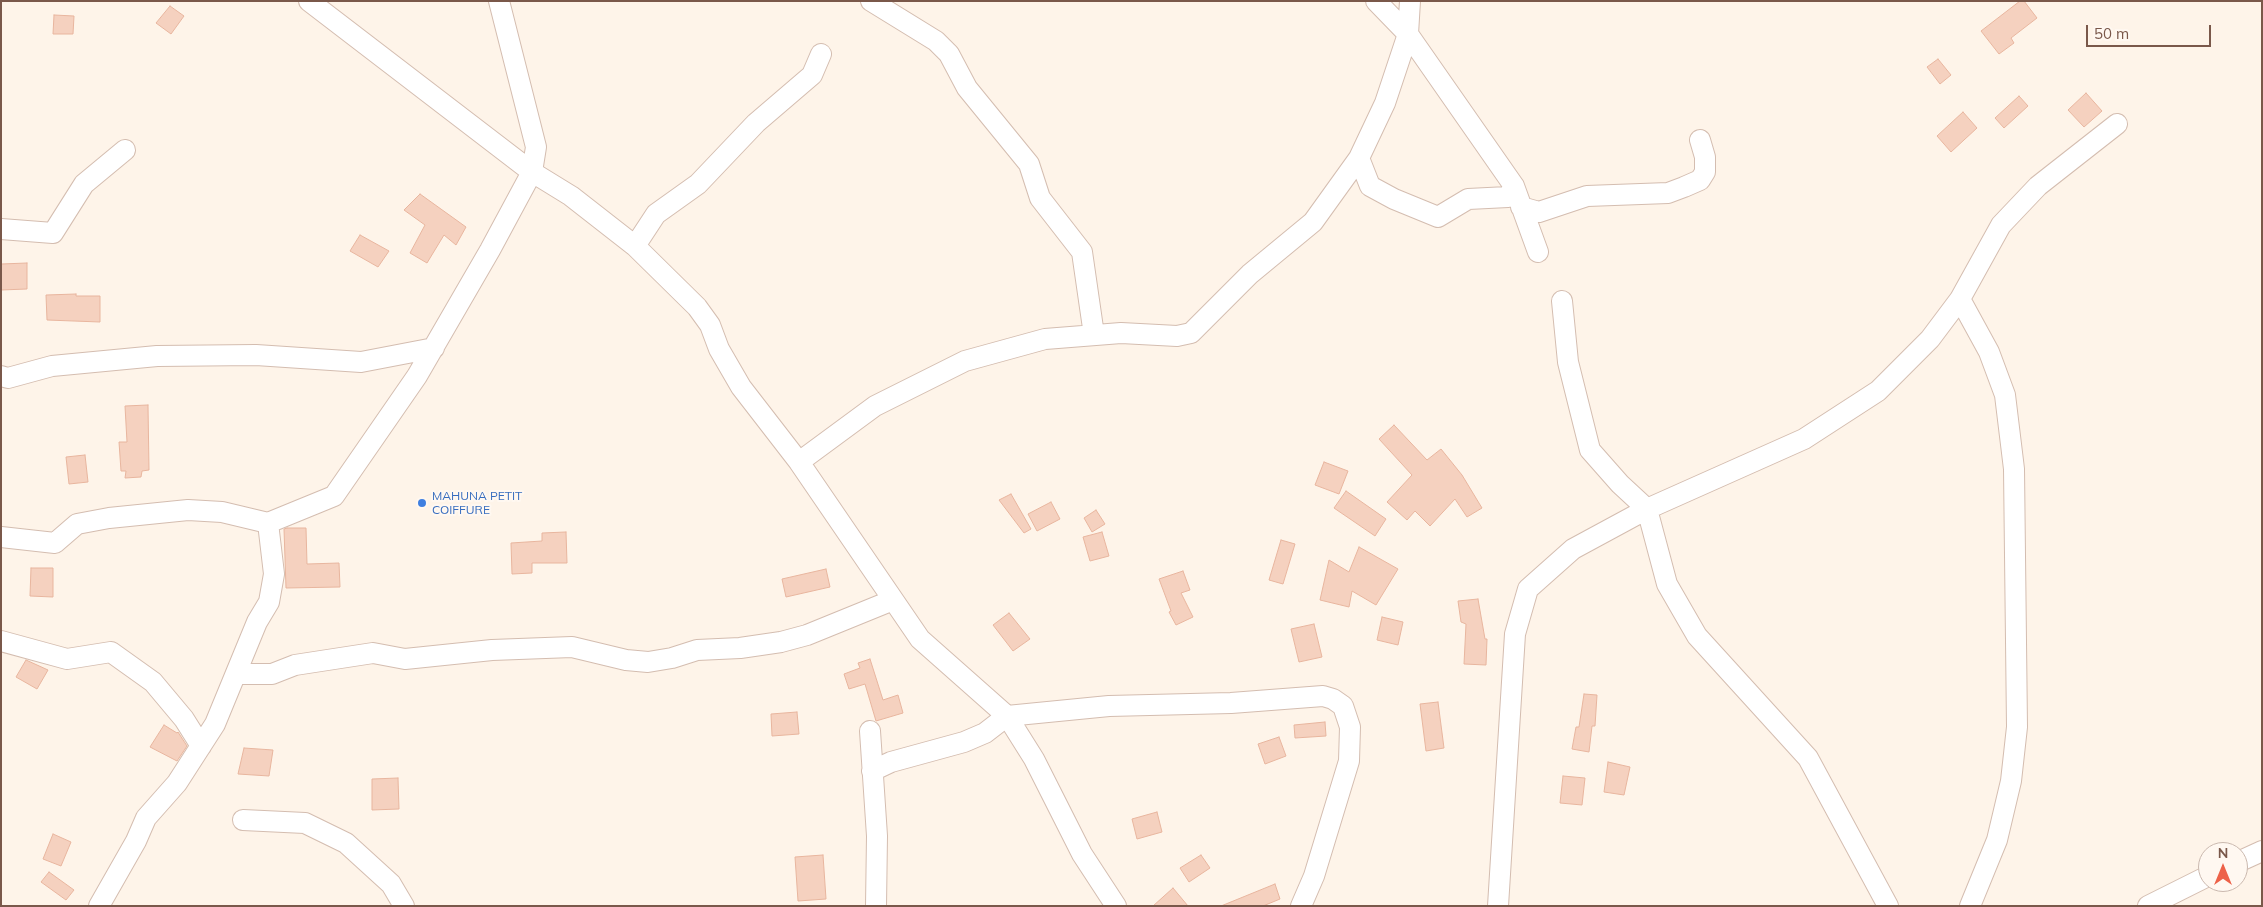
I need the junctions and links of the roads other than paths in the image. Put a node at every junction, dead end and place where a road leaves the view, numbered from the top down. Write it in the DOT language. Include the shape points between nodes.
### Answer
graph roads {
  1 [pos="309,1"];
  2 [pos="499,1"];
  3 [pos="871,1"];
  4 [pos="1376,1"];
  5 [pos="1410,1"];
  6 [pos="1408,34"];
  7 [pos="821,54"];
  8 [pos="2117,124"];
  9 [pos="1700,140"];
  10 [pos="126,150"];
  11 [pos="1359,158"];
  12 [pos="532,172"];
  13 [pos="1514,186"];
  14 [pos="1522,207"];
  15 [pos="1,230"];
  16 [pos="635,246"];
  17 [pos="1538,252"];
  18 [pos="1960,299"];
  19 [pos="1562,301"];
  20 [pos="1094,335"];
  21 [pos="434,348"];
  22 [pos="1,376"];
  23 [pos="799,462"];
  24 [pos="1646,509"];
  25 [pos="268,523"];
  26 [pos="1,536"];
  27 [pos="893,600"];
  28 [pos="1,640"];
  29 [pos="236,674"];
  30 [pos="1007,716"];
  31 [pos="870,731"];
  32 [pos="201,746"];
  33 [pos="872,771"];
  34 [pos="242,820"];
  35 [pos="2262,851"];
  36 [pos="2248,857"];
  37 [pos="2198,881"];
  38 [pos="100,906"];
  39 [pos="404,906"];
  40 [pos="876,906"];
  41 [pos="1116,906"];
  42 [pos="1302,906"];
  43 [pos="1498,906"];
  44 [pos="1888,906"];
  45 [pos="1970,906"];
  46 [pos="2148,906"];
  1 -- 12 [label="street"];
  2 -- 12 [label="street" via="536,147"];
  3 -- 20 [label="street" via="936,41 949,54 967,88 1029,164 1040,198 1082,252"];
  4 -- 6 [label="street"];
  5 -- 6 [label="street"];
  6 -- 11 [label="street" via="1385,102"];
  6 -- 13 [label="street"];
  7 -- 16 [label="street" via="812,75 756,123 698,184 656,214"];
  8 -- 18 [label="street" via="2038,186 2001,225"];
  9 -- 14 [label="street" via="1705,172 1700,180 1684,187 1668,193 1587,196 1539,212"];
  10 -- 15 [label="street" via="84,184 53,233"];
  11 -- 13 [label="street" via="1370,186 1438,217 1468,200 1508,197"];
  11 -- 20 [label="street" via="1313,222 1250,274 1191,333 1177,336"];
  12 -- 16 [label="street" via="571,196"];
  12 -- 21 [label="street"];
  13 -- 14 [label="street"];
  14 -- 17 [label="street"];
  16 -- 23 [label="street" via="710,324 719,349 741,387"];
  18 -- 24 [label="street" via="1930,339 1878,391 1804,438"];
  18 -- 45 [label="street" via="1989,352 2005,395 2014,469 2017,727 2011,781 1997,840"];
  19 -- 24 [label="street" via="1568,362 1590,450"];
  20 -- 23 [label="street" via="1045,339 965,361 875,406"];
  21 -- 22 [label="street" via="361,362 256,355 157,356 52,366 8,378"];
  21 -- 25 [label="street" via="334,496"];
  23 -- 27 [label="street"];
  24 -- 43 [label="street" via="1572,549 1528,589 1515,634"];
  24 -- 44 [label="street" via="1667,584 1697,636 1808,758"];
  25 -- 26 [label="street" via="222,512 188,510 77,524 55,543"];
  25 -- 29 [label="street" via="274,574 268,602"];
  27 -- 29 [label="street" via="807,635 781,642 697,650 648,662 572,647 492,650 405,659 373,653 295,665 272,674"];
  27 -- 30 [label="street" via="920,639"];
  28 -- 32 [label="street" via="67,659 111,652 153,682 184,718"];
  29 -- 32 [label="street" via="215,724"];
  30 -- 33 [label="street" via="985,733 964,742 891,762"];
  30 -- 41 [label="street" via="1034,758 1082,854"];
  30 -- 42 [label="street" via="1109,706 1231,703 1323,696 1334,699 1343,706 1350,727 1349,761"];
  31 -- 33 [label="street"];
  32 -- 38 [label="street" via="177,783 146,818"];
  33 -- 40 [label="street" via="877,843"];
  34 -- 39 [label="street" via="305,823 346,843 390,884"];
  35 -- 36 [label="street"];
  37 -- 46 [label="street"];
}
